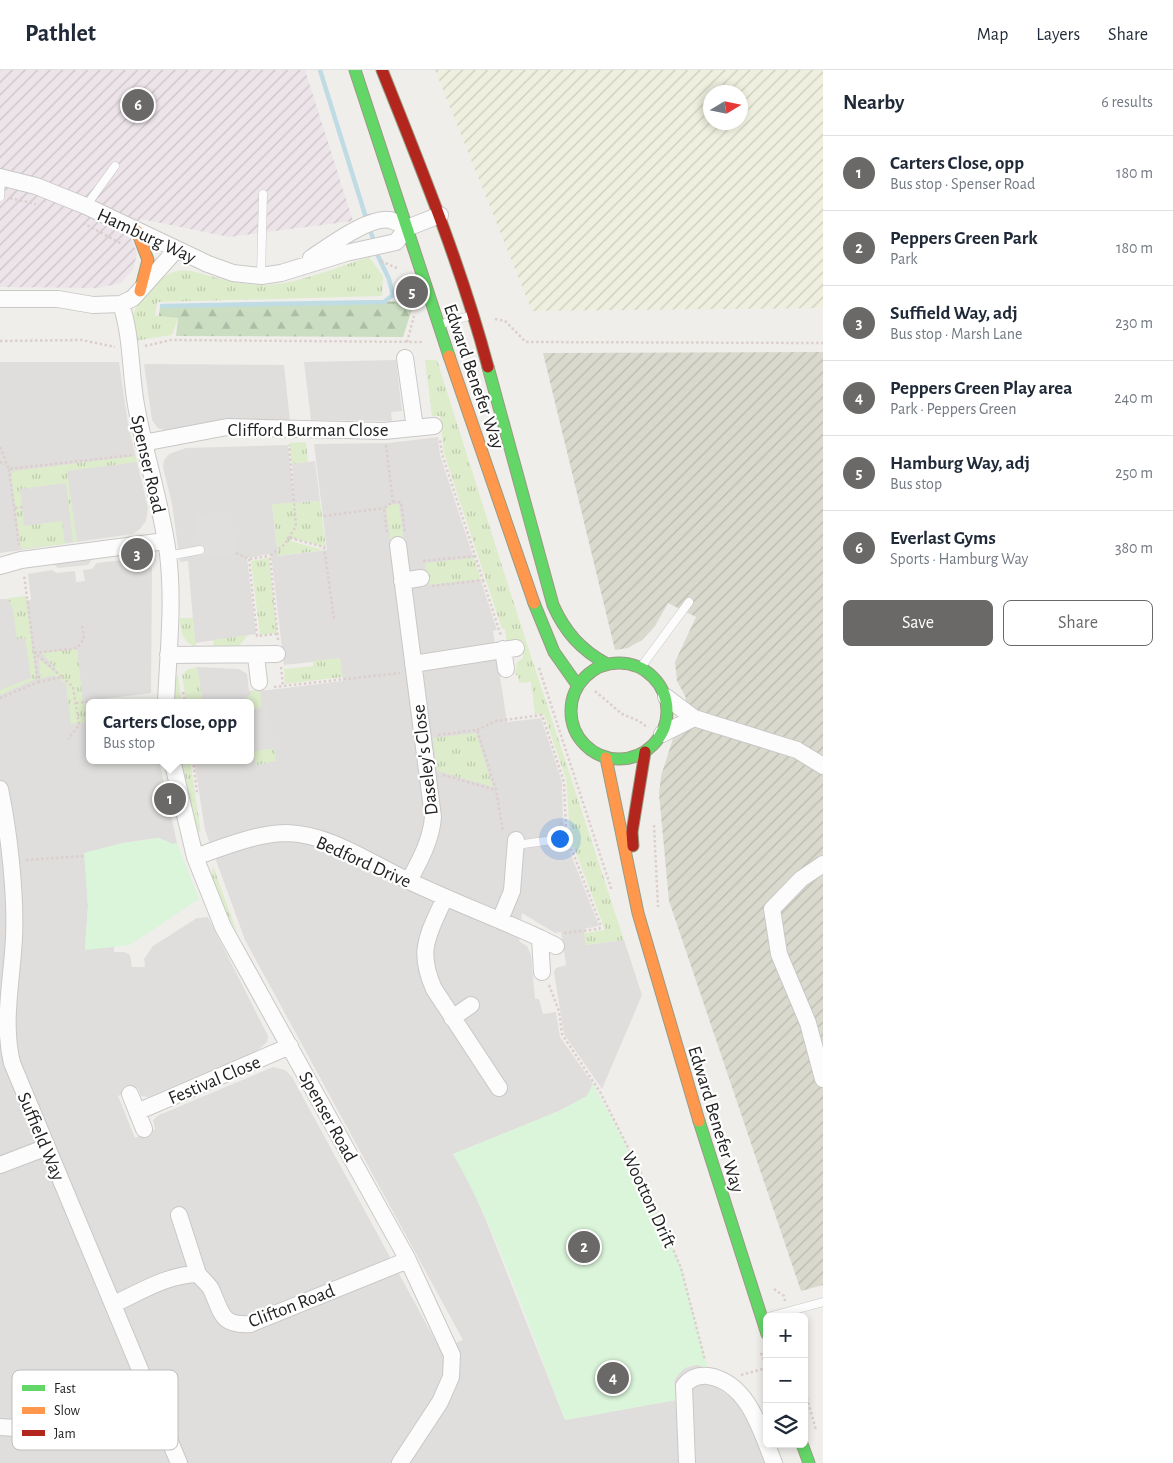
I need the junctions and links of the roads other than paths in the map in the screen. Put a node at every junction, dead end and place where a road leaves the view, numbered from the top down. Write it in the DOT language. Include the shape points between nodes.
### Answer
graph roads {
  1 [pos="355,70"];
  2 [pos="382,70"];
  3 [pos="115,166"];
  4 [pos="0,177"];
  5 [pos="263,194"];
  6 [pos="0,197"];
  7 [pos="82,214"];
  8 [pos="440,214"];
  9 [pos="407,228"];
  10 [pos="137,231"];
  11 [pos="176,250"];
  12 [pos="297,268"];
  13 [pos="261,276"];
  14 [pos="140,291"];
  15 [pos="0,299"];
  16 [pos="121,304"];
  17 [pos="474,315"];
  18 [pos="439,325"];
  19 [pos="405,358"];
  20 [pos="434,426"];
  21 [pos="415,428"];
  22 [pos="145,448"];
  23 [pos="398,545"];
  24 [pos="167,548"];
  25 [pos="200,550"];
  26 [pos="0,566"];
  27 [pos="422,570"];
  28 [pos="402,580"];
  29 [pos="689,602"];
  30 [pos="277,654"];
  31 [pos="168,655"];
  32 [pos="256,656"];
  33 [pos="607,664"];
  34 [pos="641,667"];
  35 [pos="413,668"];
  36 [pos="506,668"];
  37 [pos="264,685"];
  38 [pos="578,686"];
  39 [pos="666,697"];
  40 [pos="166,699"];
  41 [pos="694,718"];
  42 [pos="660,737"];
  43 [pos="644,752"];
  44 [pos="606,758"];
  45 [pos="173,764"];
  46 [pos="823,766"];
  47 [pos="0,789"];
  48 [pos="564,840"];
  49 [pos="516,842"];
  50 [pos="195,857"];
  51 [pos="823,864"];
  52 [pos="409,881"];
  53 [pos="445,897"];
  54 [pos="638,913"];
  55 [pos="500,920"];
  56 [pos="540,938"];
  57 [pos="556,946"];
  58 [pos="542,972"];
  59 [pos="470,1005"];
  60 [pos="452,1018"];
  61 [pos="816,1020"];
  62 [pos="290,1046"];
  63 [pos="823,1079"];
  64 [pos="499,1088"];
  65 [pos="130,1094"];
  66 [pos="137,1112"];
  67 [pos="144,1129"];
  68 [pos="47,1147"];
  69 [pos="0,1165"];
  70 [pos="179,1216"];
  71 [pos="408,1260"];
  72 [pos="198,1274"];
  73 [pos="823,1302"];
  74 [pos="114,1304"];
  75 [pos="764,1313"];
  76 [pos="779,1313"];
  77 [pos="140,1370"];
  78 [pos="803,1448"];
  79 [pos="174,1450"];
  80 [pos="179,1463"];
  81 [pos="400,1463"];
  82 [pos="687,1463"];
  83 [pos="774,1463"];
  84 [pos="808,1463"];
  1 -- 9 [label="main road, Edward Benefer Way"];
  2 -- 8 [label="main road, Edward Benefer Way"];
  3 -- 7 [label="lane"];
  4 -- 6 [label="lane"];
  4 -- 7 [label="street, Hamburg Way" via="36,186"];
  5 -- 13 [label="lane"];
  7 -- 10 [label="street, Hamburg Way"];
  8 -- 9 [label="street, Hamburg Way"];
  8 -- 17 [label="main road, Edward Benefer Way"];
  9 -- 12 [label="street, Hamburg Way" via="396,242"];
  9 -- 12 [label="street, Hamburg Way" via="391,220 380,220 339,239"];
  9 -- 18 [label="main road, Edward Benefer Way"];
  10 -- 11 [label="street, Hamburg Way"];
  10 -- 14 [label="main road" via="148,260"];
  11 -- 13 [label="street, Hamburg Way" via="233,273"];
  11 -- 14 [label="street"];
  12 -- 13 [label="street, Hamburg Way"];
  14 -- 16 [label="street"];
  15 -- 16 [label="street"];
  16 -- 22 [label="street, Spenser Road" via="130,340 135,403"];
  17 -- 18 [label="lane"];
  17 -- 33 [label="main road, Edward Benefer Way" via="548,593 568,635 582,650"];
  18 -- 38 [label="main road, Edward Benefer Way" via="536,606 551,644 569,677"];
  19 -- 21 [label="street, Clifford Burman Close"];
  20 -- 21 [label="street, Clifford Burman Close"];
  21 -- 22 [label="street, Clifford Burman Close" via="384,432 227,427"];
  22 -- 24 [label="street, Spenser Road"];
  23 -- 28 [label="street, Daseley's Close"];
  24 -- 25 [label="lane"];
  24 -- 26 [label="street" via="21,560"];
  24 -- 31 [label="street, Spenser Road" via="170,582"];
  27 -- 28 [label="street"];
  28 -- 35 [label="street, Daseley's Close"];
  29 -- 34 [label="lane"];
  30 -- 32 [label="street"];
  31 -- 32 [label="street"];
  31 -- 40 [label="street, Spenser Road"];
  32 -- 37 [label="street"];
  33 -- 34 [label="main road, Edward Benefer Way" via="628,663"];
  33 -- 38 [label="main road" via="586,676"];
  34 -- 39 [label="main road" via="660,685"];
  35 -- 36 [label="street" via="510,648"];
  35 -- 52 [label="street, Daseley's Close" via="433,817 432,831"];
  38 -- 44 [label="main road" via="572,700 574,729 593,752"];
  39 -- 41 [label="street"];
  39 -- 42 [label="main road" via="667,716"];
  41 -- 42 [label="street"];
  41 -- 46 [label="street" via="797,750"];
  42 -- 43 [label="main road"];
  43 -- 44 [label="main road" via="620,759"];
  43 -- 54 [label="main road, Edward Benefer Way" via="632,832"];
  44 -- 54 [label="main road, Edward Benefer Way"];
  45 -- 50 [label="street, Spenser Road"];
  47 -- 68 [label="street, Suffield Way" via="10,860 14,935 6,1027 8,1045 12,1063"];
  48 -- 49 [label="lane"];
  49 -- 55 [label="street" via="512,890"];
  50 -- 52 [label="street, Bedford Drive" via="268,836 286,833 306,835 328,842"];
  50 -- 62 [label="street, Spenser Road" via="223,927"];
  51 -- 61 [label="street" via="800,879 772,909 779,954"];
  52 -- 53 [label="street, Bedford Drive"];
  53 -- 55 [label="street, Bedford Drive"];
  53 -- 60 [label="street" via="424,952 424,963 434,989"];
  54 -- 75 [label="main road, Edward Benefer Way" via="698,1119"];
  55 -- 56 [label="street, Bedford Drive"];
  56 -- 57 [label="street, Bedford Drive"];
  56 -- 58 [label="street"];
  59 -- 60 [label="street"];
  60 -- 64 [label="street"];
  61 -- 63 [label="street"];
  62 -- 66 [label="street, Festival Close"];
  62 -- 71 [label="street, Spenser Road"];
  65 -- 66 [label="street"];
  66 -- 67 [label="street"];
  68 -- 69 [label="street"];
  68 -- 74 [label="street, Suffield Way"];
  70 -- 72 [label="street, Clifton Road"];
  71 -- 72 [label="street, Clifton Road" via="250,1324 236,1325 221,1316 210,1287"];
  71 -- 81 [label="street, Spenser Road" via="444,1332 452,1355 452,1370 440,1402"];
  72 -- 74 [label="street" via="185,1274 168,1280"];
  73 -- 76 [label="lane"];
  74 -- 77 [label="street, Suffield Way"];
  78 -- 84 [label="main road"];
  79 -- 80 [label="street, Suffield Way"];
  82 -- 83 [label="street" via="684,1386 693,1378 716,1378 740,1394"];
}
